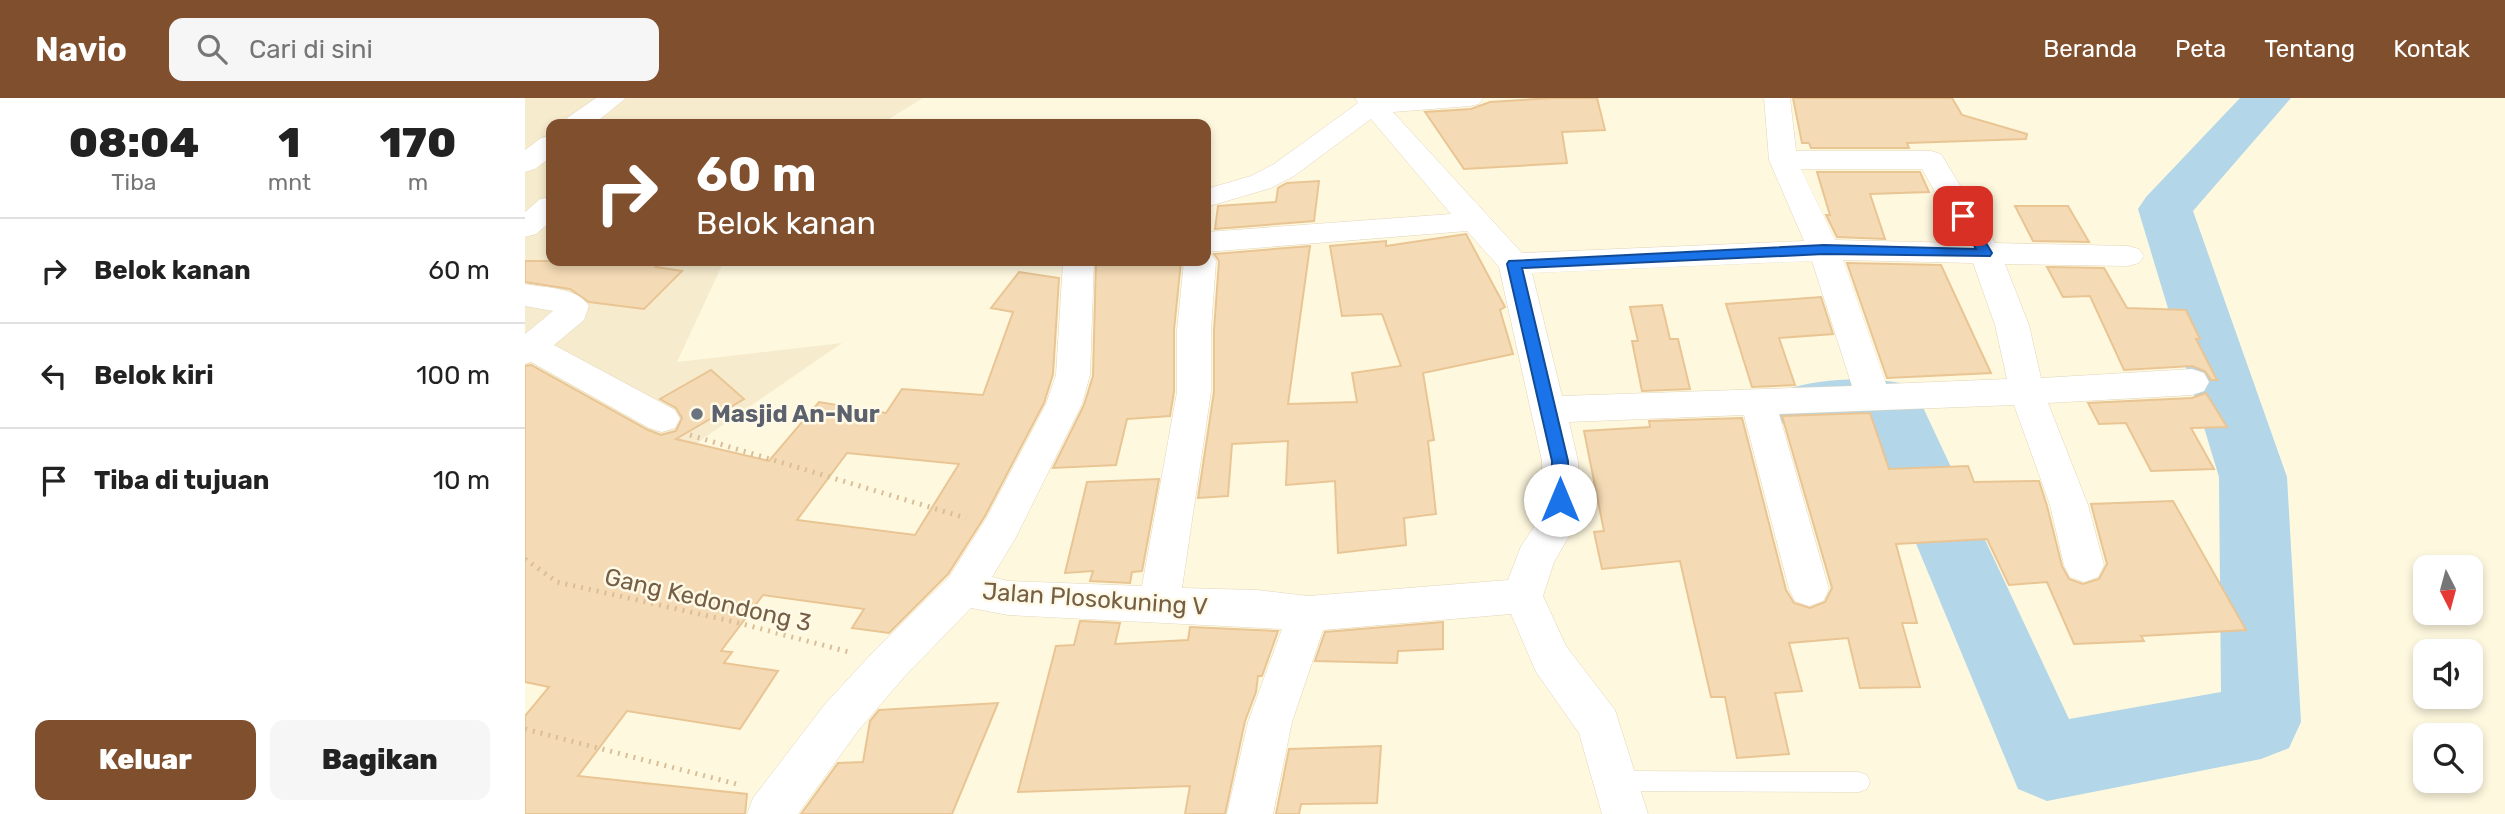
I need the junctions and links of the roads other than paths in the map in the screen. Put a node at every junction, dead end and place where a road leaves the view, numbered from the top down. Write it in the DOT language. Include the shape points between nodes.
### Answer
graph roads {
  1 [pos="613,98"];
  2 [pos="1470,98"];
  3 [pos="1777,98"];
  4 [pos="1370,102"];
  5 [pos="584,119"];
  6 [pos="546,148"];
  7 [pos="1783,160"];
  8 [pos="525,163"];
  9 [pos="1211,197"];
  10 [pos="525,198"];
  11 [pos="546,203"];
  12 [pos="546,208"];
  13 [pos="1475,221"];
  14 [pos="525,227"];
  15 [pos="1211,242"];
  16 [pos="1824,250"];
  17 [pos="1985,253"];
  18 [pos="2128,256"];
  19 [pos="1514,264"];
  20 [pos="1079,266"];
  21 [pos="1200,266"];
  22 [pos="525,295"];
  23 [pos="527,349"];
  24 [pos="2192,383"];
  25 [pos="2027,393"];
  26 [pos="1873,396"];
  27 [pos="1758,401"];
  28 [pos="1548,410"];
  29 [pos="662,419"];
  30 [pos="2084,565"];
  31 [pos="963,589"];
  32 [pos="1809,589"];
  33 [pos="1523,596"];
  34 [pos="1159,605"];
  35 [pos="1308,614"];
  36 [pos="1859,782"];
  37 [pos="1621,797"];
  38 [pos="776,805"];
  39 [pos="1250,814"];
  1 -- 5 [label="street"];
  2 -- 4 [label="street"];
  3 -- 7 [label="street"];
  4 -- 9 [label="street" via="1284,170"];
  4 -- 13 [label="street"];
  6 -- 8 [label="street"];
  7 -- 16 [label="street"];
  7 -- 17 [label="street" via="1931,160"];
  10 -- 11 [label="street"];
  12 -- 14 [label="street"];
  13 -- 15 [label="street"];
  13 -- 19 [label="street"];
  16 -- 17 [label="street"];
  16 -- 19 [label="street"];
  16 -- 26 [label="street"];
  17 -- 18 [label="street"];
  17 -- 25 [label="street" via="2012,325"];
  19 -- 28 [label="street"];
  20 -- 31 [label="street" via="1073,375 1064,404 1001,528"];
  21 -- 34 [label="street" via="1194,391"];
  22 -- 23 [label="street" via="573,306 572,312"];
  23 -- 29 [label="street"];
  24 -- 25 [label="street"];
  25 -- 26 [label="street"];
  25 -- 30 [label="street" via="2069,505"];
  26 -- 27 [label="street"];
  27 -- 28 [label="street"];
  27 -- 32 [label="street"];
  28 -- 33 [label="street" via="1560,461 1559,519 1535,558"];
  31 -- 34 [label="street, Jalan Plosokuning V" via="1008,598"];
  31 -- 38 [label="street, Jalan Plosokuning V" via="824,739"];
  33 -- 35 [label="street, Jalan Plosokuning V"];
  33 -- 37 [label="street" via="1551,659 1599,724"];
  34 -- 35 [label="street, Jalan Plosokuning V"];
  35 -- 39 [label="street" via="1270,722"];
  36 -- 37 [label="lane"];
}
